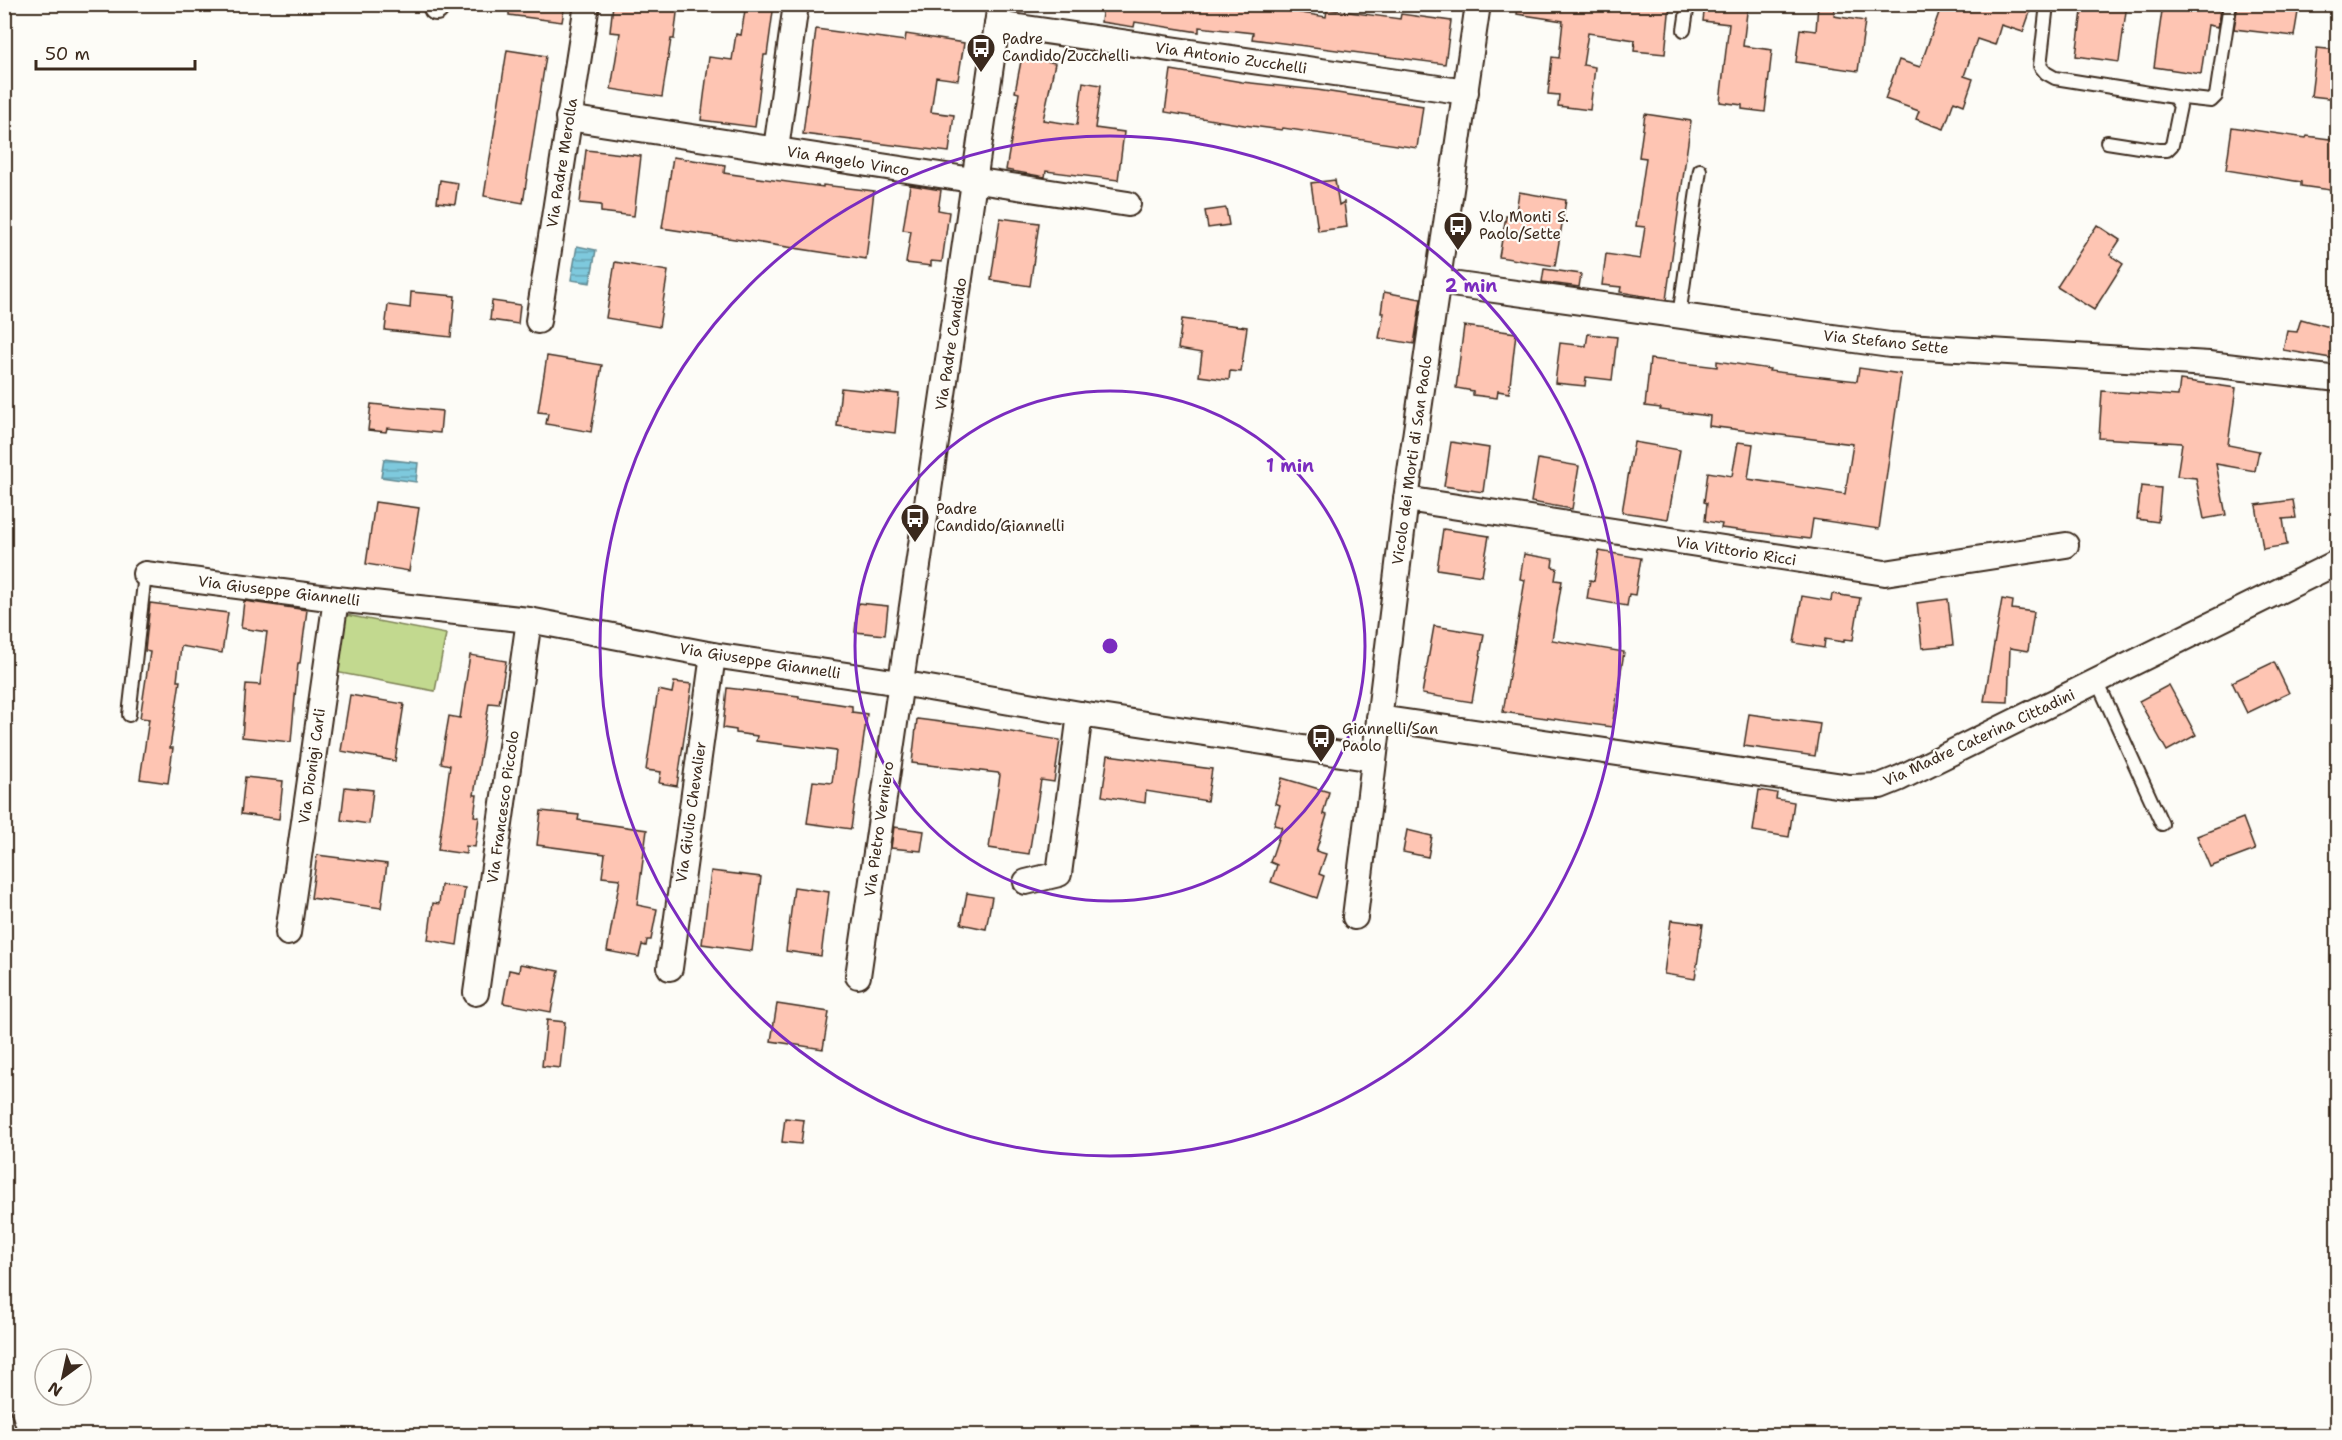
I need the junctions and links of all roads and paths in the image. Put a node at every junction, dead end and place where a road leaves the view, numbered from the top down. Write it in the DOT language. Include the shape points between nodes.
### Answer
graph roads {
  1 [pos="587,4"];
  2 [pos="796,4"];
  3 [pos="1478,4"];
  4 [pos="1688,4"];
  5 [pos="2047,4"];
  6 [pos="2230,4"];
  7 [pos="999,14"];
  8 [pos="1684,30"];
  9 [pos="1466,92"];
  10 [pos="2174,97"];
  11 [pos="568,118"];
  12 [pos="2108,142"];
  13 [pos="776,149"];
  14 [pos="1700,170"];
  15 [pos="975,182"];
  16 [pos="1128,204"];
  17 [pos="1437,282"];
  18 [pos="1679,316"];
  19 [pos="538,321"];
  20 [pos="2337,379"];
  21 [pos="1406,499"];
  22 [pos="2066,545"];
  23 [pos="2337,562"];
  24 [pos="145,574"];
  25 [pos="336,599"];
  26 [pos="529,620"];
  27 [pos="713,655"];
  28 [pos="2097,681"];
  29 [pos="900,683"];
  30 [pos="1080,714"];
  31 [pos="129,715"];
  32 [pos="1379,718"];
  33 [pos="1374,759"];
  34 [pos="2162,824"];
  35 [pos="1026,882"];
  36 [pos="1354,917"];
  37 [pos="288,933"];
  38 [pos="670,968"];
  39 [pos="858,976"];
  40 [pos="476,993"];
  41 [pos="4,1414"];
  42 [pos="11,1436"];
  1 -- 11 [label="street, Via Padre Merolla"];
  2 -- 13 [label="street"];
  3 -- 9 [label="street, Vicolo dei Morti di San Paolo"];
  4 -- 8 [label="lane"];
  5 -- 10 [label="lane" via="2040,66 2046,73 2055,78"];
  6 -- 10 [label="lane" via="2216,96 2211,101"];
  7 -- 9 [label="street, Via Antonio Zucchelli"];
  7 -- 15 [label="street, Via Padre Candido"];
  9 -- 17 [label="street, Vicolo dei Morti di San Paolo"];
  10 -- 12 [label="lane" via="2180,106 2172,144 2167,150"];
  11 -- 13 [label="street, Via Angelo Vinco"];
  11 -- 19 [label="street, Via Padre Merolla"];
  13 -- 15 [label="street, Via Angelo Vinco"];
  14 -- 18 [label="lane"];
  15 -- 16 [label="street, Via Angelo Vinco"];
  15 -- 29 [label="street, Via Padre Candido"];
  17 -- 18 [label="street, Via Stefano Sette"];
  17 -- 21 [label="street, Vicolo dei Morti di San Paolo"];
  18 -- 20 [label="street, Via Stefano Sette" via="1890,345 2209,364"];
  21 -- 22 [label="street, Via Vittorio Ricci" via="1885,573"];
  21 -- 32 [label="street, Vicolo dei Morti di San Paolo"];
  23 -- 28 [label="street, Via Madre Caterina Cittadini"];
  24 -- 25 [label="street, Via Giuseppe Giannelli"];
  24 -- 31 [label="lane"];
  25 -- 26 [label="street, Via Giuseppe Giannelli"];
  25 -- 37 [label="street, Via Dionigi Carli"];
  26 -- 27 [label="street, Via Giuseppe Giannelli"];
  26 -- 40 [label="street, Via Francesco Piccolo"];
  27 -- 29 [label="street, Via Giuseppe Giannelli"];
  27 -- 38 [label="street, Via Giulio Chevalier"];
  28 -- 32 [label="street, Via Madre Caterina Cittadini" via="1900,778 1880,786 1850,788"];
  28 -- 34 [label="lane"];
  29 -- 30 [label="street, Via Giuseppe Giannelli"];
  29 -- 39 [label="street, Via Pietro Verniero"];
  30 -- 33 [label="street, Via Giuseppe Giannelli"];
  30 -- 35 [label="street" via="1059,874"];
  32 -- 33 [label="street, Vicolo dei Morti di San Paolo"];
  33 -- 36 [label="street, Vicolo dei Morti di San Paolo"];
  41 -- 42 [label="lane"];
}
